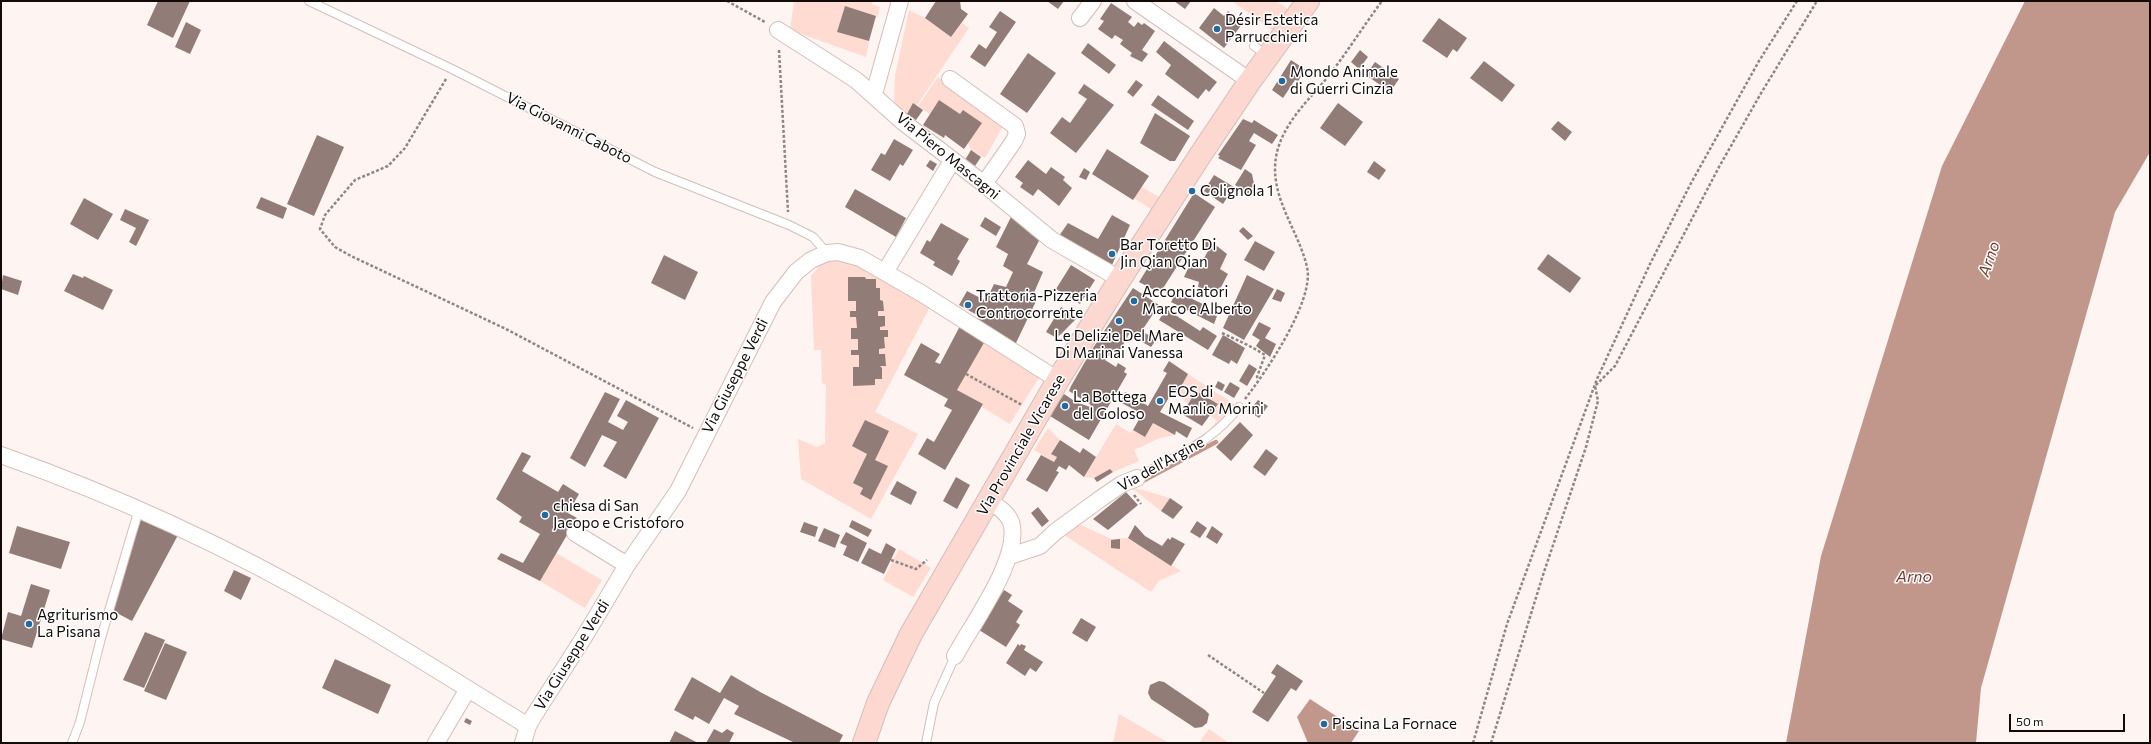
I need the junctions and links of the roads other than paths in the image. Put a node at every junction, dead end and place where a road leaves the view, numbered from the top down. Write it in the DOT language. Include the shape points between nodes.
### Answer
graph roads {
  1 [pos="309,1"];
  2 [pos="900,1"];
  3 [pos="1093,1"];
  4 [pos="1136,1"];
  5 [pos="1308,1"];
  6 [pos="1080,18"];
  7 [pos="778,30"];
  8 [pos="950,79"];
  9 [pos="1250,81"];
  10 [pos="874,94"];
  11 [pos="950,164"];
  12 [pos="984,184"];
  13 [pos="827,253"];
  14 [pos="885,272"];
  15 [pos="1120,279"];
  16 [pos="1058,380"];
  17 [pos="1239,407"];
  18 [pos="1,454"];
  19 [pos="1137,478"];
  20 [pos="989,501"];
  21 [pos="138,509"];
  22 [pos="575,533"];
  23 [pos="1010,556"];
  24 [pos="627,565"];
  25 [pos="955,656"];
  26 [pos="468,689"];
  27 [pos="528,726"];
  28 [pos="72,743"];
  29 [pos="436,743"];
  30 [pos="523,743"];
  31 [pos="864,743"];
  32 [pos="926,743"];
  1 -- 13 [label="lane, Via Giovanni Caboto" via="452,69 655,172 813,237"];
  2 -- 10 [label="street"];
  3 -- 6 [label="street"];
  4 -- 9 [label="street"];
  5 -- 9 [label="main road, Via Provinciale Vicarese" via="1261,51"];
  7 -- 10 [label="street, Via Piero Mascagni" via="835,65"];
  8 -- 12 [label="street" via="1015,126 1017,134 1014,141"];
  9 -- 15 [label="main road, Via Provinciale Vicarese"];
  10 -- 11 [label="street, Via Piero Mascagni"];
  11 -- 12 [label="street, Via Piero Mascagni"];
  11 -- 14 [label="street"];
  12 -- 15 [label="street, Via Piero Mascagni" via="1052,240"];
  13 -- 14 [label="street, Via Giuseppe Verdi" via="849,254"];
  13 -- 24 [label="street, Via Giuseppe Verdi" via="811,260 796,272 773,302 678,491"];
  14 -- 16 [label="street, Via Giuseppe Verdi"];
  15 -- 16 [label="main road, Via Provinciale Vicarese"];
  16 -- 20 [label="main road, Via Provinciale Vicarese"];
  17 -- 19 [label="lane, Via dell'Argine" via="1227,423 1197,446"];
  18 -- 21 [label="street" via="97,490"];
  19 -- 23 [label="street, Via dell'Argine" via="1122,484 1100,499 1040,546"];
  20 -- 23 [label="street" via="1007,515 1011,522 1013,536"];
  20 -- 31 [label="main road, Via Provinciale Vicarese" via="911,634 881,696"];
  21 -- 26 [label="street" via="230,552 336,609"];
  21 -- 28 [label="lane"];
  22 -- 24 [label="street"];
  23 -- 25 [label="street"];
  24 -- 27 [label="street, Via Giuseppe Verdi"];
  25 -- 32 [label="lane" via="934,703"];
  26 -- 27 [label="street"];
  26 -- 29 [label="street"];
  27 -- 30 [label="street, Via Giuseppe Verdi"];
}
